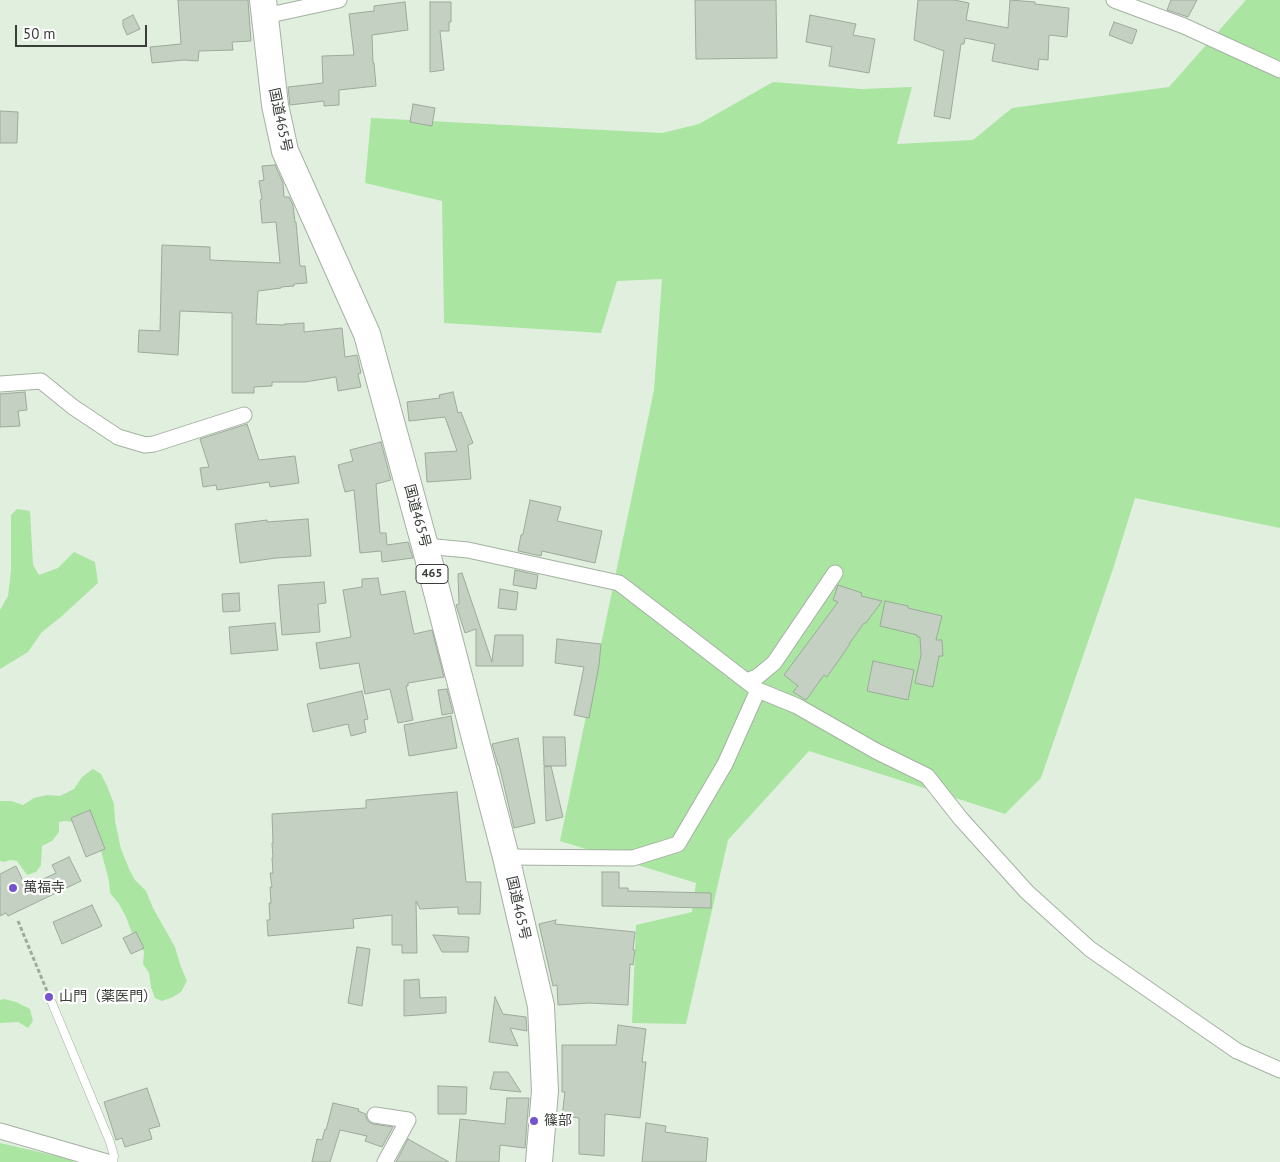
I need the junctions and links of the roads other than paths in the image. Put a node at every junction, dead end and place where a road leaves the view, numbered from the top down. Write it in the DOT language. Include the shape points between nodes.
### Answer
graph roads {
  1 [pos="339,0"];
  2 [pos="1114,0"];
  3 [pos="264,8"];
  4 [pos="1280,70"];
  5 [pos="0,384"];
  6 [pos="244,414"];
  7 [pos="425,546"];
  8 [pos="835,573"];
  9 [pos="752,685"];
  10 [pos="506,857"];
  11 [pos="52,1003"];
  12 [pos="1280,1070"];
  13 [pos="375,1115"];
  14 [pos="0,1131"];
  15 [pos="107,1162"];
  16 [pos="113,1162"];
  17 [pos="385,1162"];
  18 [pos="539,1162"];
  1 -- 3 [label="street"];
  2 -- 4 [label="street" via="1184,26"];
  3 -- 7 [label="highway, 国道465号 / 465" via="275,105 285,151 367,334"];
  5 -- 6 [label="street" via="41,381 118,437 145,445"];
  7 -- 9 [label="street" via="468,550 620,583"];
  7 -- 10 [label="highway, 国道465号 / 465"];
  8 -- 9 [label="street" via="774,663"];
  9 -- 10 [label="street" via="725,764 678,844 633,858"];
  9 -- 12 [label="street" via="927,776 1027,892 1090,949 1237,1051"];
  10 -- 18 [label="highway, 国道465号 / 465" via="542,1006 545,1091"];
  11 -- 16 [label="lane" via="110,1142"];
  13 -- 17 [label="street" via="408,1120"];
  14 -- 15 [label="street"];
}
